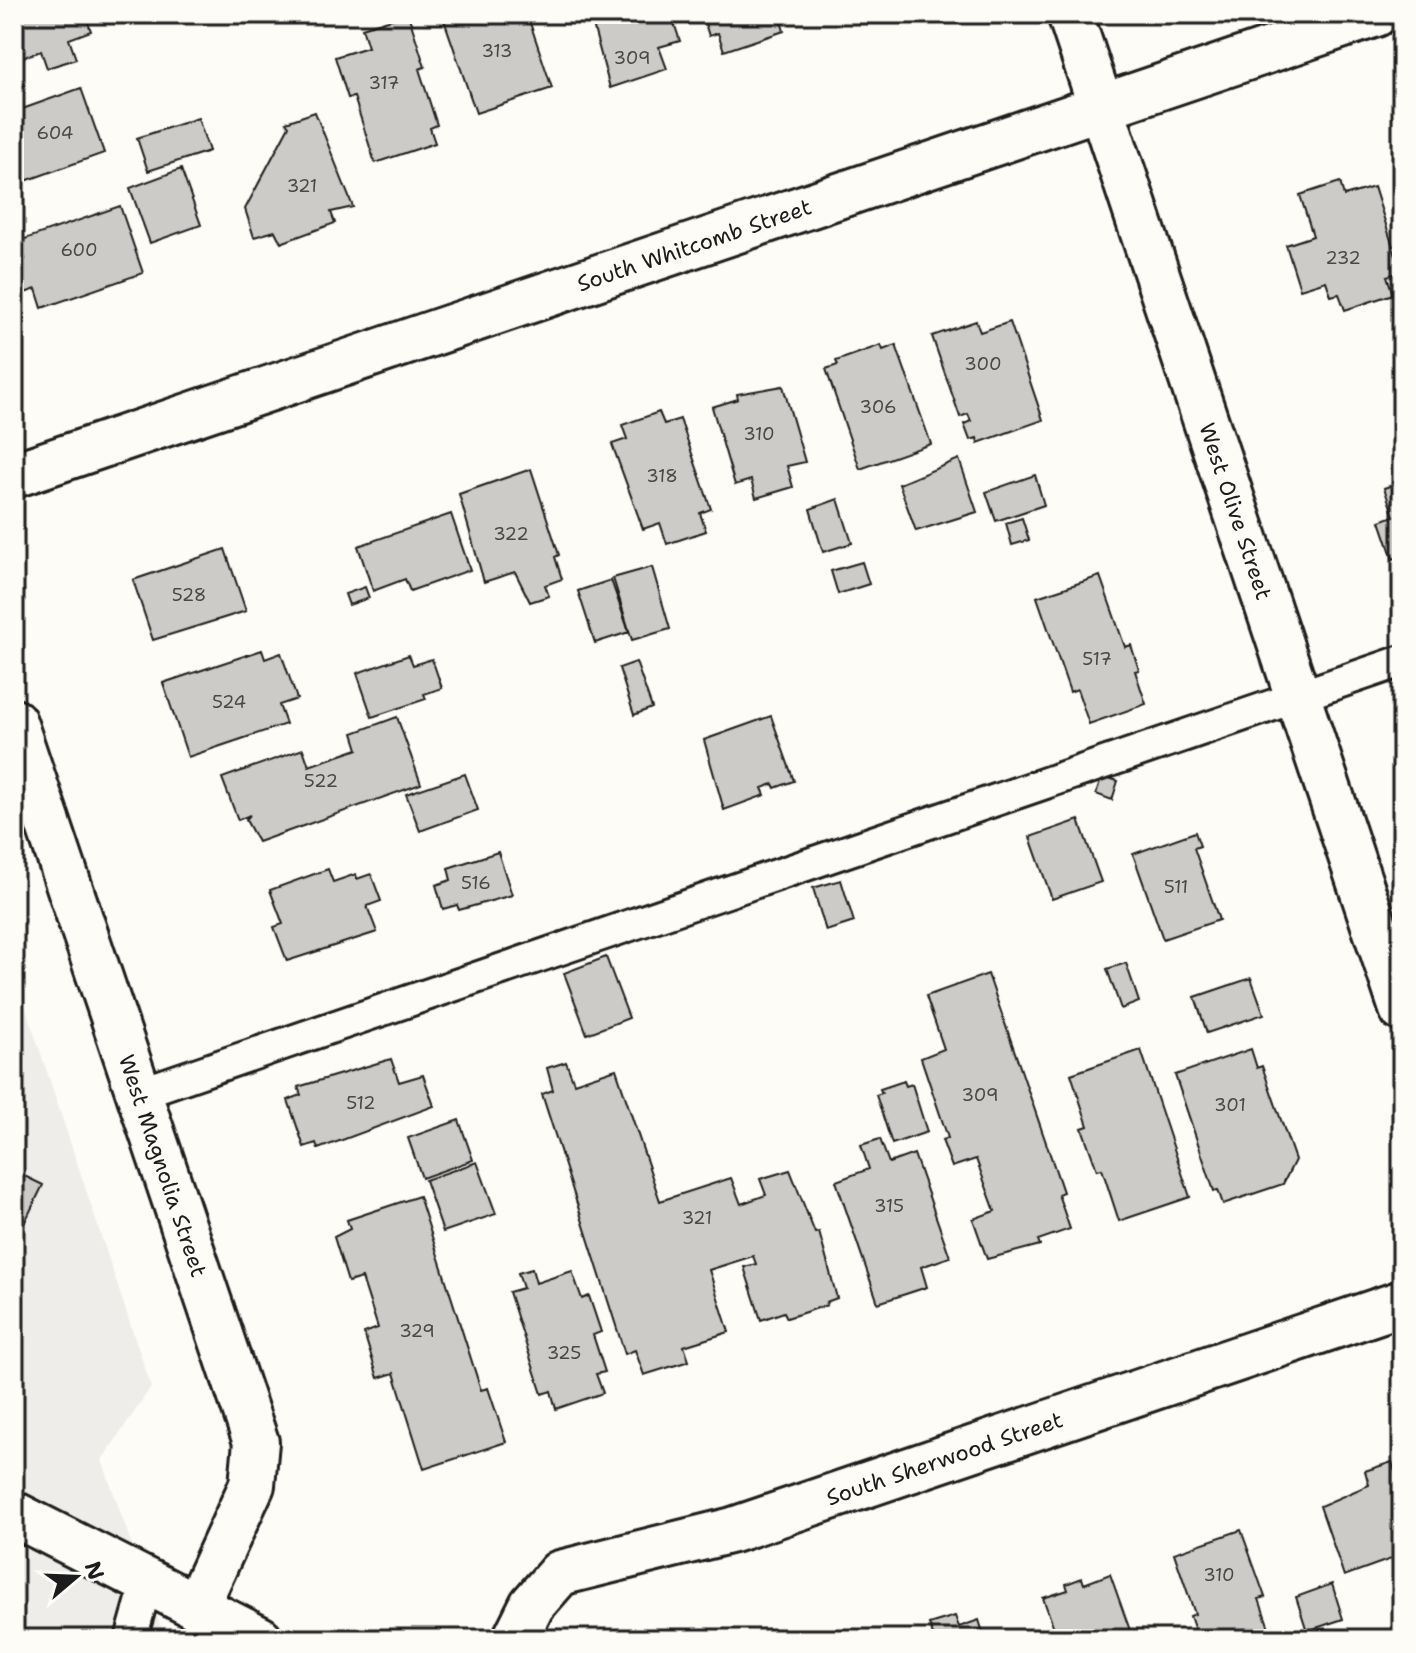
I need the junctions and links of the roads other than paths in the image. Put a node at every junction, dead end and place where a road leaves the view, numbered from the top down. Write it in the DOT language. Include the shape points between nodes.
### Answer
graph roads {
  1 [pos="1070,14"];
  2 [pos="1376,14"];
  3 [pos="1100,106"];
  4 [pos="14,475"];
  5 [pos="1402,661"];
  6 [pos="1296,698"];
  7 [pos="14,722"];
  8 [pos="1402,1009"];
  9 [pos="137,1094"];
  10 [pos="1402,1303"];
  11 [pos="14,1514"];
  12 [pos="147,1582"];
  13 [pos="196,1607"];
  14 [pos="131,1639"];
  15 [pos="260,1639"];
  16 [pos="515,1639"];
  1 -- 3 [label="street, West Olive Street"];
  2 -- 3 [label="street, South Whitcomb Street"];
  3 -- 4 [label="street, South Whitcomb Street"];
  3 -- 6 [label="street, West Olive Street"];
  5 -- 6 [label="lane"];
  6 -- 8 [label="street, West Olive Street"];
  6 -- 9 [label="lane"];
  7 -- 9 [label="street, West Magnolia Street"];
  9 -- 13 [label="street, West Magnolia Street" via="256,1442 252,1485"];
  10 -- 16 [label="street, South Sherwood Street" via="733,1530 560,1573 532,1605"];
  11 -- 12 [label="street"];
  12 -- 13 [label="street"];
  12 -- 14 [label="lane"];
  13 -- 15 [label="street"];
}
